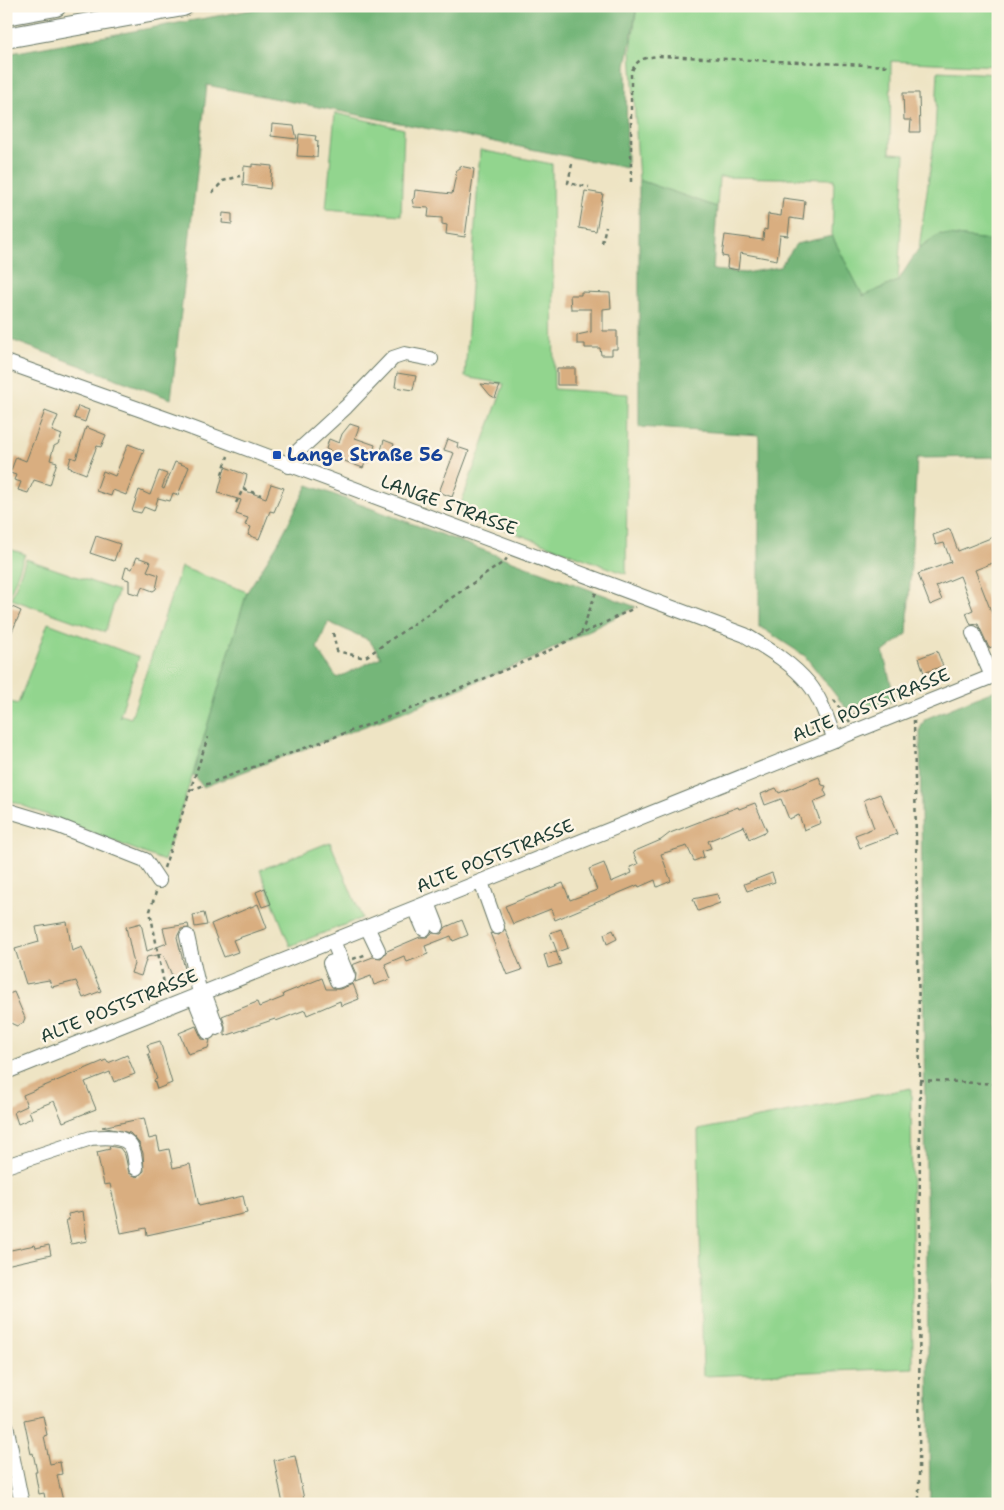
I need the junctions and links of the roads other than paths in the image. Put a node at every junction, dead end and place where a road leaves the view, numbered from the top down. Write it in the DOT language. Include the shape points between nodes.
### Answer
graph roads {
  1 [pos="56,6"];
  2 [pos="183,6"];
  3 [pos="6,15"];
  4 [pos="6,38"];
  5 [pos="431,359"];
  6 [pos="6,362"];
  7 [pos="289,466"];
  8 [pos="973,633"];
  9 [pos="995,675"];
  10 [pos="835,740"];
  11 [pos="6,810"];
  12 [pos="159,881"];
  13 [pos="481,882"];
  14 [pos="422,906"];
  15 [pos="430,927"];
  16 [pos="497,927"];
  17 [pos="367,928"];
  18 [pos="187,936"];
  19 [pos="333,941"];
  20 [pos="378,950"];
  21 [pos="342,961"];
  22 [pos="199,994"];
  23 [pos="212,1030"];
  24 [pos="6,1072"];
  25 [pos="6,1166"];
  26 [pos="136,1168"];
  27 [pos="6,1425"];
  28 [pos="22,1504"];
  1 -- 3 [label="highway"];
  2 -- 4 [label="highway"];
  5 -- 7 [label="street" via="405,354 393,358 297,452"];
  6 -- 7 [label="street, LANGE STRASSE"];
  7 -- 10 [label="street, LANGE STRASSE" via="745,635 775,653 809,684"];
  8 -- 9 [label="street"];
  9 -- 10 [label="street, ALTE POSTSTRASSE"];
  10 -- 13 [label="street, ALTE POSTSTRASSE"];
  11 -- 12 [label="street" via="59,826 145,860"];
  13 -- 14 [label="street, ALTE POSTSTRASSE"];
  13 -- 16 [label="street"];
  14 -- 15 [label="street"];
  14 -- 17 [label="street, ALTE POSTSTRASSE"];
  17 -- 19 [label="street, ALTE POSTSTRASSE"];
  17 -- 20 [label="street"];
  18 -- 22 [label="street"];
  19 -- 21 [label="street"];
  19 -- 22 [label="street, ALTE POSTSTRASSE"];
  22 -- 23 [label="street"];
  22 -- 24 [label="street, ALTE POSTSTRASSE"];
  25 -- 26 [label="street" via="102,1137 129,1143"];
  27 -- 28 [label="street"];
}
